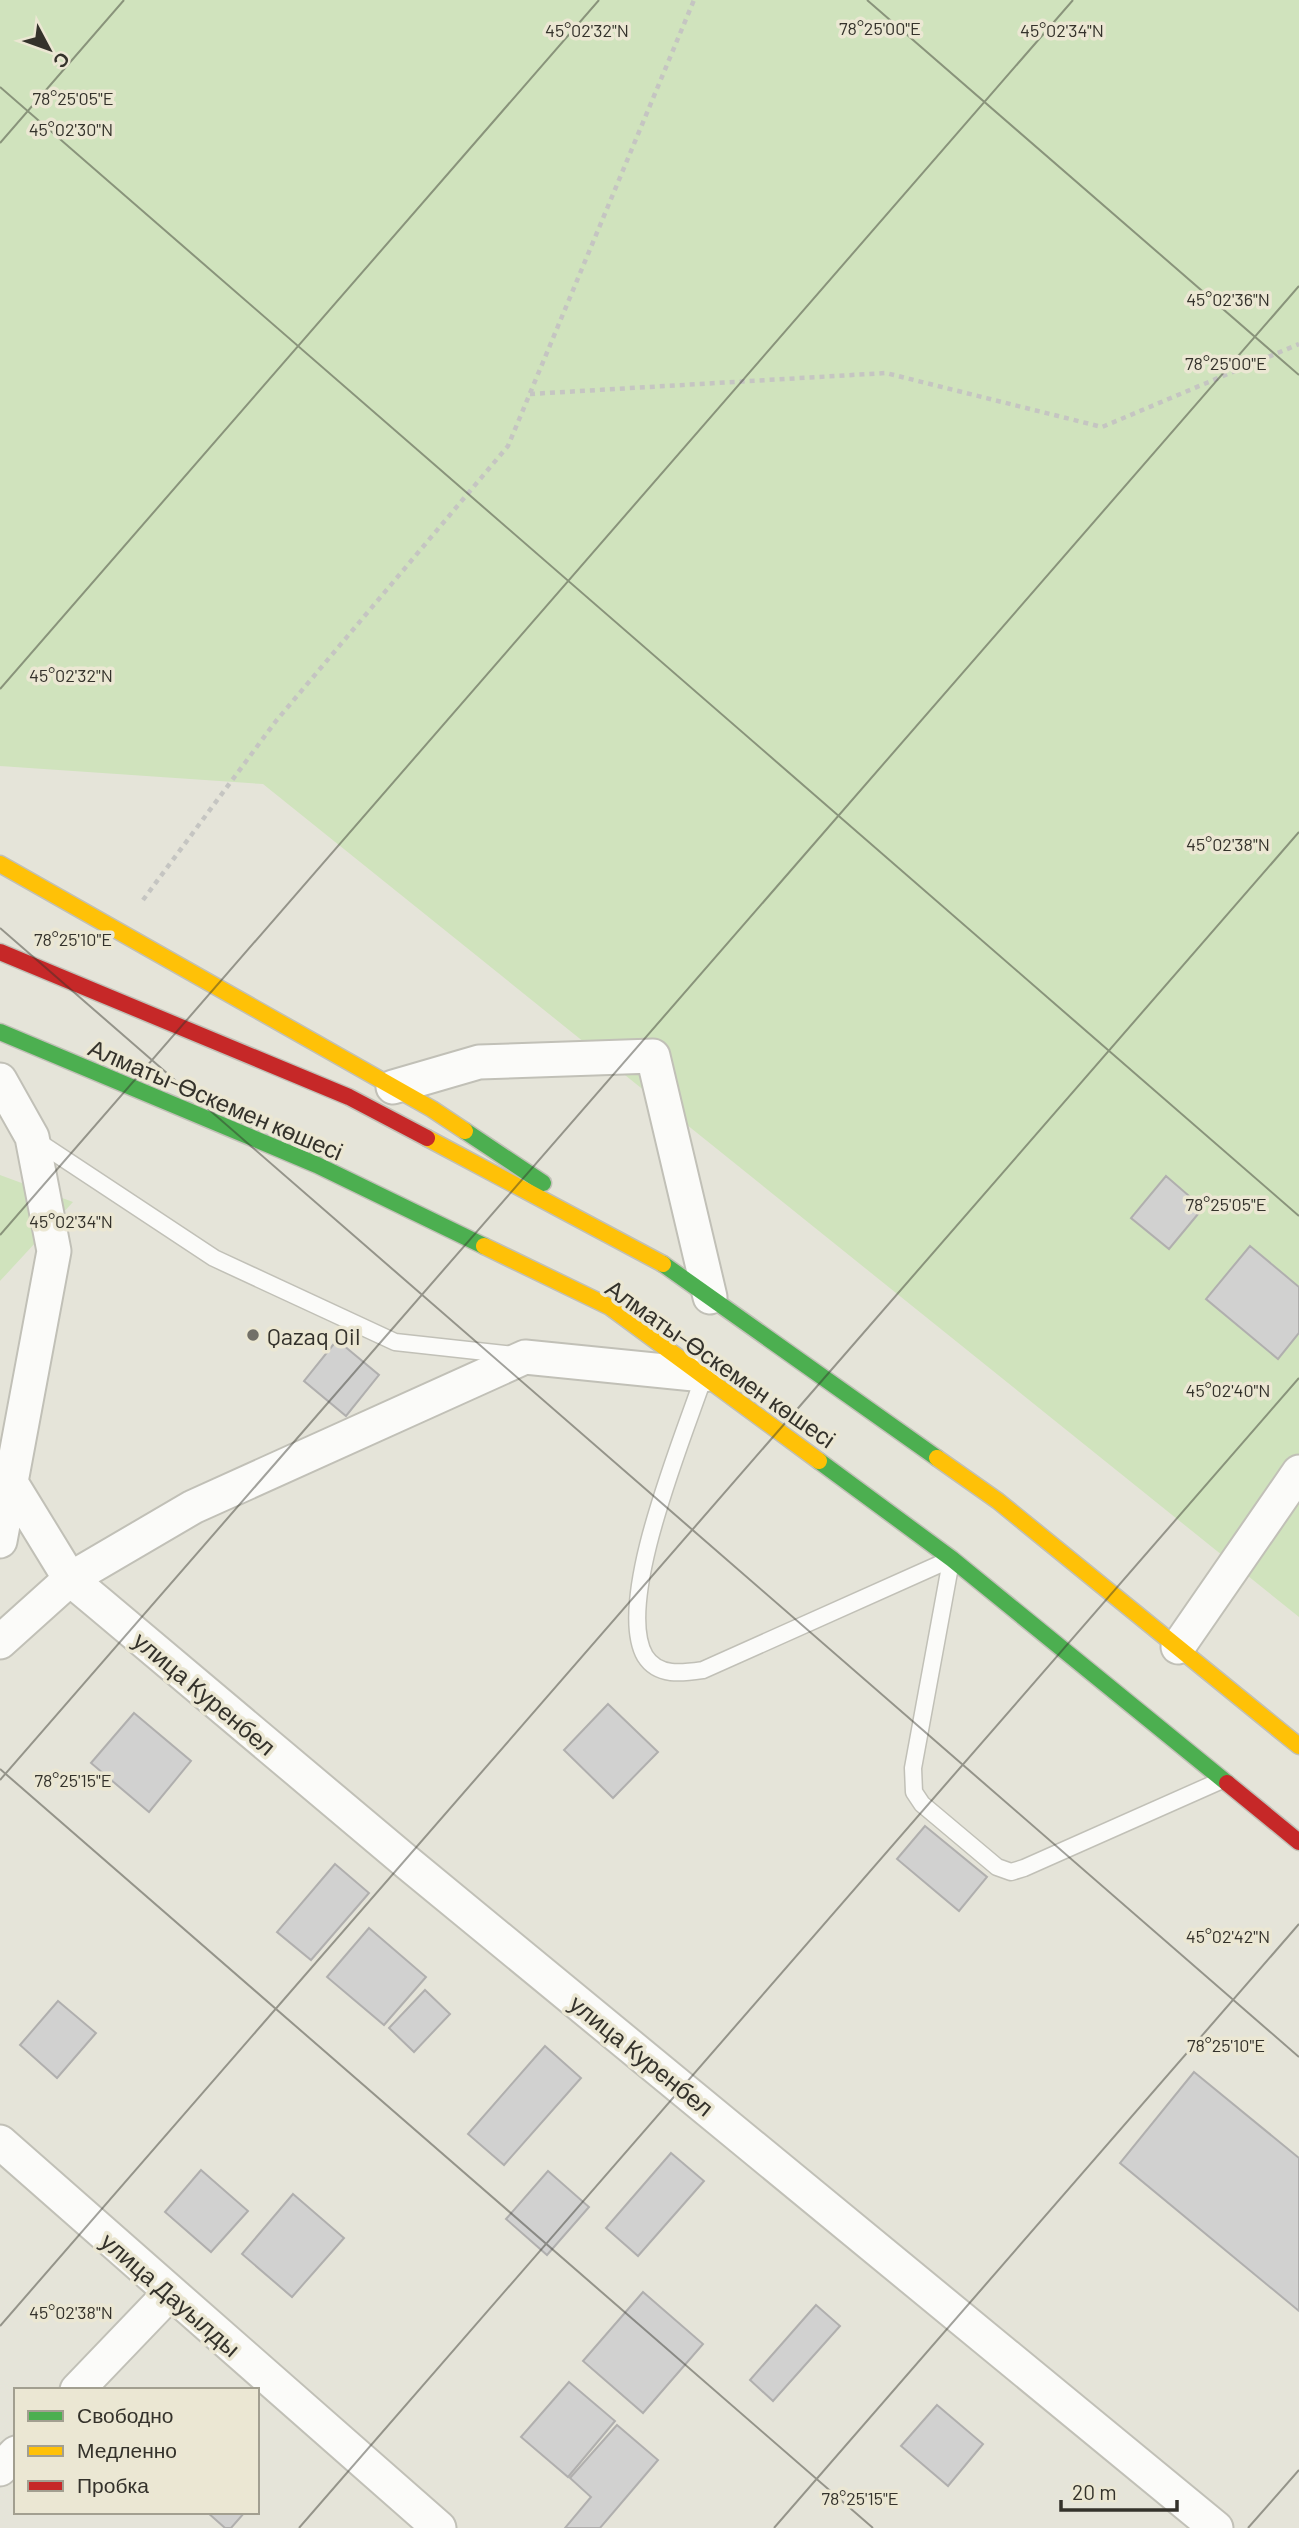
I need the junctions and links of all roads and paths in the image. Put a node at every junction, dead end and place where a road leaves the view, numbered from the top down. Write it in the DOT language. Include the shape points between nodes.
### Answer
graph roads {
  1 [pos="694,0"];
  2 [pos="1299,344"];
  3 [pos="530,394"];
  4 [pos="0,863"];
  5 [pos="120,931"];
  6 [pos="0,952"];
  7 [pos="0,1032"];
  8 [pos="0,1080"];
  9 [pos="393,1087"];
  10 [pos="32,1137"];
  11 [pos="649,1254"];
  12 [pos="710,1297"];
  13 [pos="525,1357"];
  14 [pos="704,1375"];
  15 [pos="1299,1472"];
  16 [pos="5,1481"];
  17 [pos="0,1541"];
  18 [pos="952,1559"];
  19 [pos="70,1579"];
  20 [pos="0,1642"];
  21 [pos="1178,1647"];
  22 [pos="1299,1746"];
  23 [pos="1223,1780"];
  24 [pos="1299,1842"];
  25 [pos="0,2142"];
  26 [pos="169,2294"];
  27 [pos="78,2388"];
  28 [pos="14,2455"];
  29 [pos="0,2469"];
  30 [pos="439,2528"];
  31 [pos="1216,2528"];
  1 -- 3 [label="path"];
  2 -- 3 [label="path" via="1102,428 886,373"];
  3 -- 5 [label="path" via="508,446 276,721"];
  4 -- 5 [label="main road"];
  5 -- 9 [label="main road"];
  6 -- 11 [label="main road, Алматы-Өскемен көшесі" via="349,1097"];
  7 -- 14 [label="main road, Алматы-Өскемен көшесі" via="317,1165 610,1307"];
  8 -- 10 [label="street"];
  9 -- 11 [label="main road"];
  9 -- 12 [label="street" via="479,1062 653,1056"];
  10 -- 13 [label="lane" via="214,1258 396,1342"];
  10 -- 16 [label="street" via="54,1251"];
  11 -- 12 [label="main road, Алматы-Өскемен көшесі"];
  12 -- 21 [label="main road, Алматы-Өскемен көшесі" via="998,1501"];
  13 -- 14 [label="street"];
  13 -- 19 [label="street" via="193,1507"];
  14 -- 18 [label="main road, Алматы-Өскемен көшесі"];
  14 -- 18 [label="lane" via="642,1564 636,1599 645,1657 660,1669 676,1674 704,1670"];
  15 -- 21 [label="street"];
  16 -- 17 [label="street"];
  16 -- 19 [label="street, улица Куренбел"];
  18 -- 23 [label="main road, Алматы-Өскемен көшесі"];
  18 -- 23 [label="lane" via="913,1768 914,1792 922,1804 997,1867 1011,1872 1024,1868"];
  19 -- 20 [label="street"];
  19 -- 31 [label="street, улица Куренбел"];
  21 -- 22 [label="main road, Алматы-Өскемен көшесі"];
  23 -- 24 [label="main road, Алматы-Өскемен көшесі"];
  25 -- 26 [label="street, улица Дауылды"];
  26 -- 27 [label="street"];
  26 -- 30 [label="street, улица Дауылды"];
  28 -- 29 [label="street"];
}
